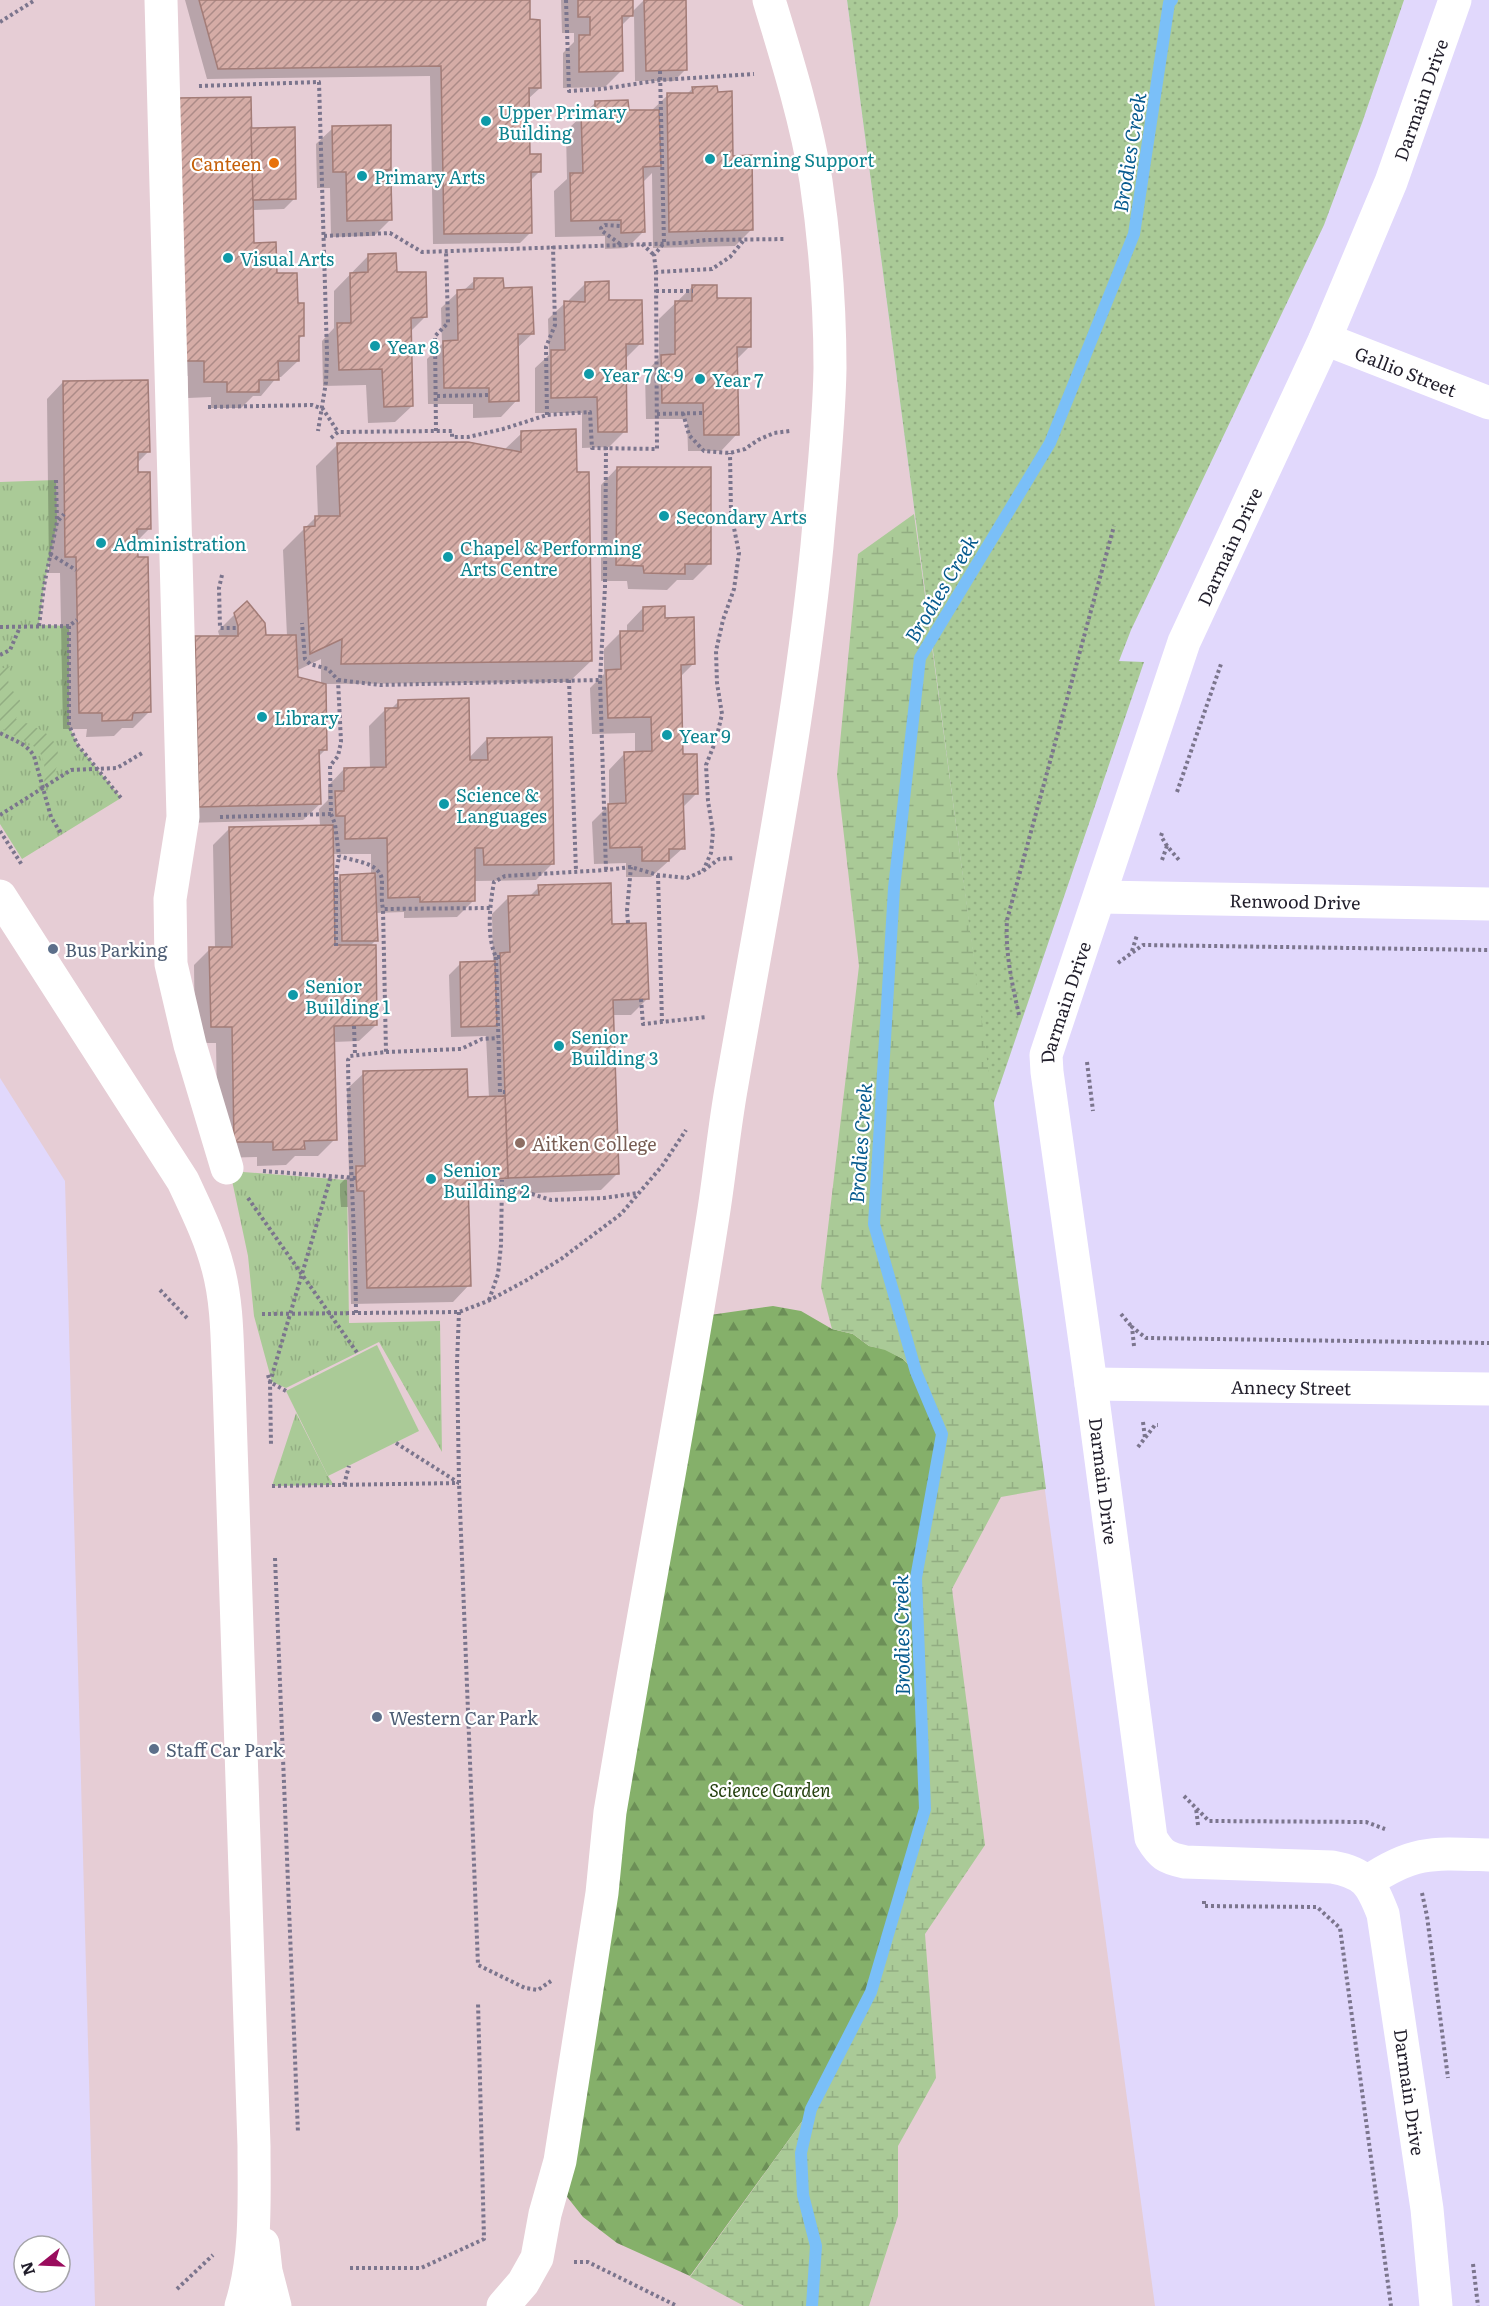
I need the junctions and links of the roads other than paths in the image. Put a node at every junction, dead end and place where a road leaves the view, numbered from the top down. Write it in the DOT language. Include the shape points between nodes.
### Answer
graph roads {
  1 [pos="161,0"];
  2 [pos="769,0"];
  3 [pos="1455,0"];
  4 [pos="1325,339"];
  5 [pos="1489,403"];
  6 [pos="0,896"];
  7 [pos="1100,897"];
  8 [pos="1489,904"];
  9 [pos="226,1168"];
  10 [pos="1091,1384"];
  11 [pos="1489,1389"];
  12 [pos="1489,1855"];
  13 [pos="1367,1882"];
  14 [pos="254,2158"];
  15 [pos="241,2306"];
  16 [pos="275,2306"];
  17 [pos="503,2306"];
  18 [pos="1436,2306"];
  1 -- 9 [label="street" via="183,818 170,899 171,964"];
  2 -- 17 [label="street" via="807,136 827,292 830,367 812,593 774,854 610,1812 602,1893 560,2161 537,2258 523,2283"];
  3 -- 4 [label="street, Darmain Drive" via="1391,182"];
  4 -- 5 [label="street, Gallio Street"];
  4 -- 7 [label="street, Darmain Drive" via="1184,642"];
  6 -- 14 [label="street" via="183,1181 219,1269 229,1384"];
  7 -- 8 [label="street, Renwood Drive"];
  7 -- 10 [label="street, Darmain Drive" via="1046,1055"];
  10 -- 11 [label="street, Annecy Street"];
  10 -- 13 [label="street, Darmain Drive" via="1151,1838 1159,1852 1185,1862 1332,1867 1355,1871"];
  12 -- 13 [label="street" via="1437,1853 1413,1857"];
  13 -- 18 [label="street, Darmain Drive" via="1383,1914 1427,2209"];
  14 -- 15 [label="street" via="251,2245"];
  14 -- 16 [label="street" via="266,2271"];
}
